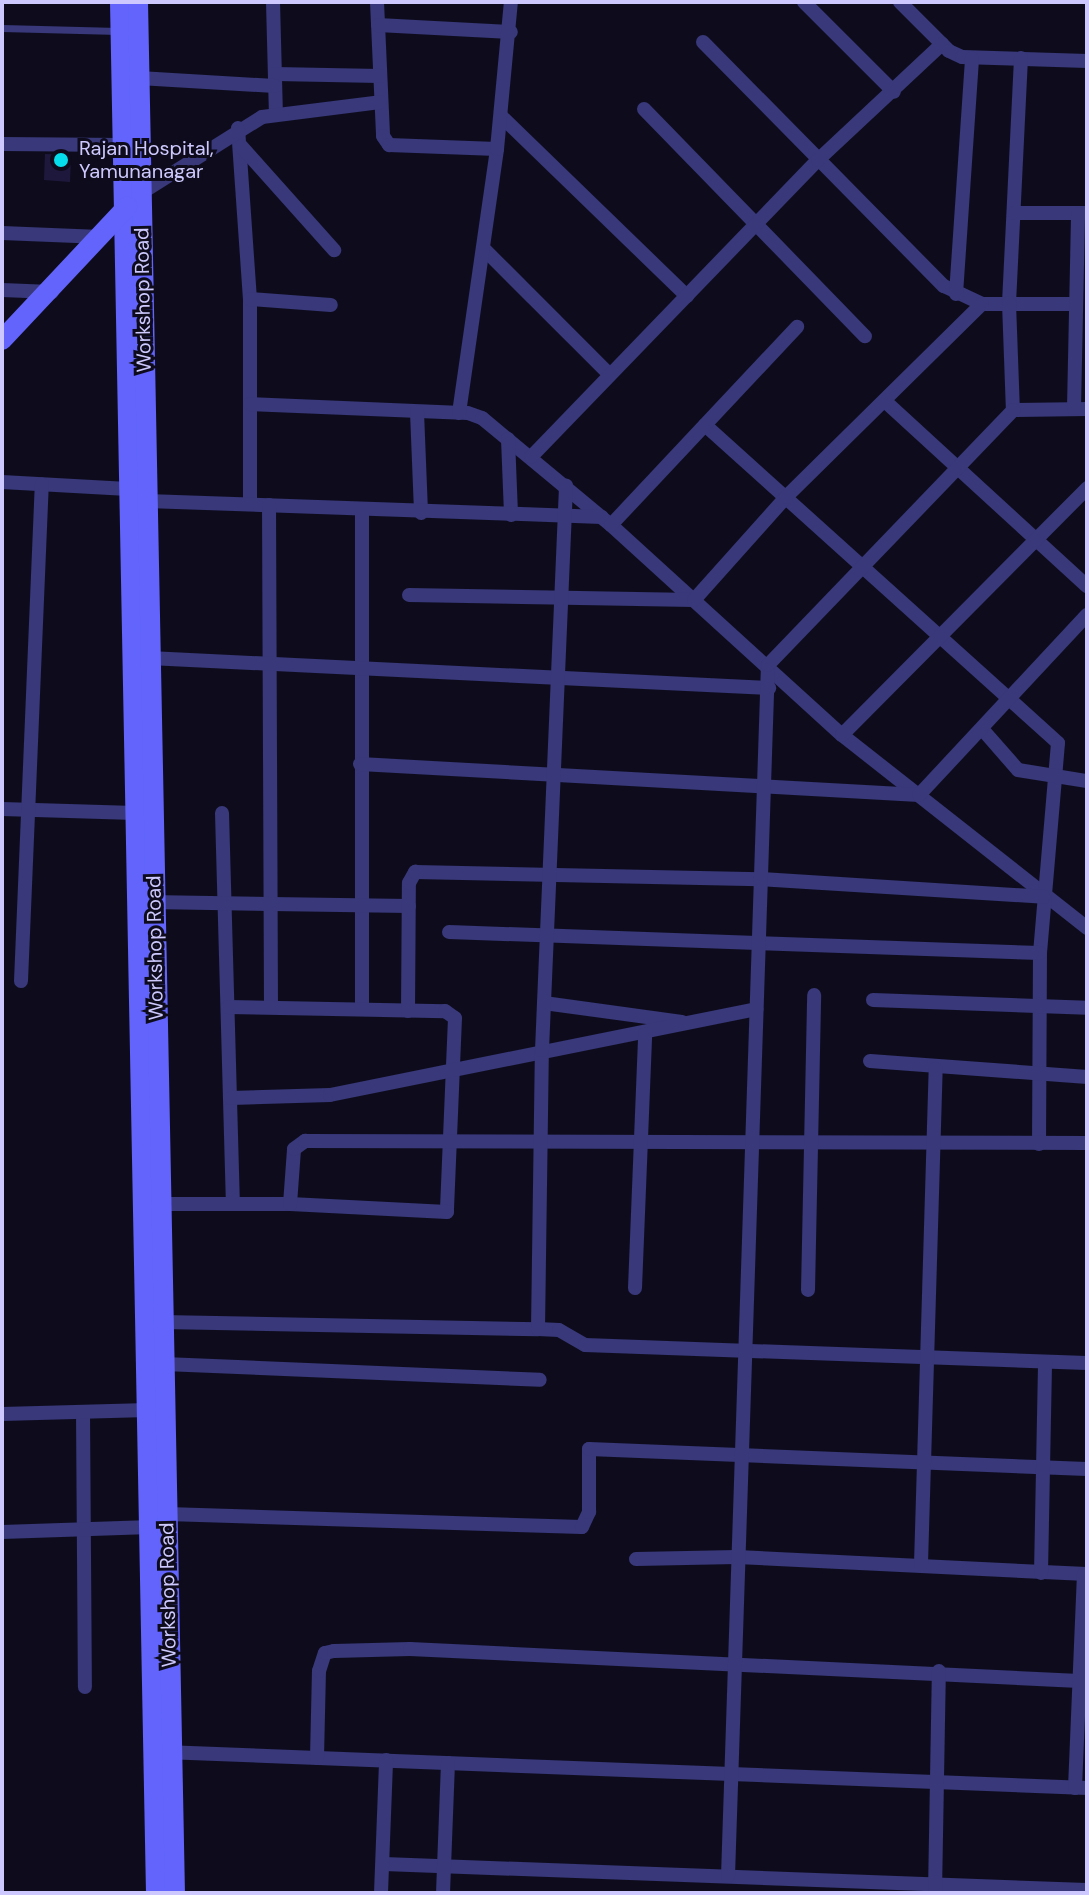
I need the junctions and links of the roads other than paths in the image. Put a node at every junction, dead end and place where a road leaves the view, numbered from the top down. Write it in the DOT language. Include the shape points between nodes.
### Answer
graph roads {
  1 [pos="120,2"];
  2 [pos="138,2"];
  3 [pos="273,2"];
  4 [pos="377,2"];
  5 [pos="511,2"];
  6 [pos="804,2"];
  7 [pos="900,2"];
  8 [pos="378,25"];
  9 [pos="2,28"];
  10 [pos="120,32"];
  11 [pos="511,32"];
  12 [pos="703,42"];
  13 [pos="942,44"];
  14 [pos="1021,58"];
  15 [pos="972,59"];
  16 [pos="1087,61"];
  17 [pos="380,76"];
  18 [pos="139,78"];
  19 [pos="275,80"];
  20 [pos="894,92"];
  21 [pos="380,102"];
  22 [pos="644,109"];
  23 [pos="276,113"];
  24 [pos="501,116"];
  25 [pos="238,128"];
  26 [pos="2,144"];
  27 [pos="122,145"];
  28 [pos="241,145"];
  29 [pos="497,149"];
  30 [pos="818,160"];
  31 [pos="141,193"];
  32 [pos="123,211"];
  33 [pos="1015,213"];
  34 [pos="1083,214"];
  35 [pos="758,222"];
  36 [pos="2,233"];
  37 [pos="101,237"];
  38 [pos="484,249"];
  39 [pos="334,250"];
  40 [pos="2,290"];
  41 [pos="52,292"];
  42 [pos="956,294"];
  43 [pos="687,296"];
  44 [pos="250,299"];
  45 [pos="1009,303"];
  46 [pos="982,304"];
  47 [pos="1075,304"];
  48 [pos="331,305"];
  49 [pos="797,327"];
  50 [pos="865,336"];
  51 [pos="2,340"];
  52 [pos="1080,344"];
  53 [pos="610,375"];
  54 [pos="887,403"];
  55 [pos="250,404"];
  56 [pos="1081,409"];
  57 [pos="1013,410"];
  58 [pos="417,412"];
  59 [pos="459,413"];
  60 [pos="705,425"];
  61 [pos="508,439"];
  62 [pos="531,457"];
  63 [pos="959,469"];
  64 [pos="2,482"];
  65 [pos="42,484"];
  66 [pos="566,486"];
  67 [pos="1087,488"];
  68 [pos="128,489"];
  69 [pos="786,497"];
  70 [pos="147,501"];
  71 [pos="250,504"];
  72 [pos="269,505"];
  73 [pos="362,509"];
  74 [pos="421,513"];
  75 [pos="511,515"];
  76 [pos="565,515"];
  77 [pos="607,521"];
  78 [pos="1036,538"];
  79 [pos="864,565"];
  80 [pos="1087,586"];
  81 [pos="409,595"];
  82 [pos="562,599"];
  83 [pos="694,600"];
  84 [pos="1087,615"];
  85 [pos="939,634"];
  86 [pos="149,658"];
  87 [pos="271,662"];
  88 [pos="768,665"];
  89 [pos="362,670"];
  90 [pos="558,677"];
  91 [pos="769,688"];
  92 [pos="1012,698"];
  93 [pos="983,730"];
  94 [pos="842,735"];
  95 [pos="360,764"];
  96 [pos="553,771"];
  97 [pos="1057,777"];
  98 [pos="1087,781"];
  99 [pos="764,784"];
  100 [pos="919,795"];
  101 [pos="2,809"];
  102 [pos="32,812"];
  103 [pos="135,813"];
  104 [pos="222,813"];
  105 [pos="549,872"];
  106 [pos="760,879"];
  107 [pos="1044,897"];
  108 [pos="146,902"];
  109 [pos="224,903"];
  110 [pos="271,904"];
  111 [pos="361,906"];
  112 [pos="409,906"];
  113 [pos="1087,928"];
  114 [pos="449,932"];
  115 [pos="547,936"];
  116 [pos="757,947"];
  117 [pos="1040,953"];
  118 [pos="21,981"];
  119 [pos="814,995"];
  120 [pos="873,1000"];
  121 [pos="544,1003"];
  122 [pos="1038,1005"];
  123 [pos="228,1007"];
  124 [pos="271,1007"];
  125 [pos="1087,1008"];
  126 [pos="362,1009"];
  127 [pos="756,1009"];
  128 [pos="408,1011"];
  129 [pos="690,1023"];
  130 [pos="645,1034"];
  131 [pos="542,1050"];
  132 [pos="870,1061"];
  133 [pos="453,1069"];
  134 [pos="936,1069"];
  135 [pos="1041,1075"];
  136 [pos="1087,1077"];
  137 [pos="231,1098"];
  138 [pos="542,1142"];
  139 [pos="451,1143"];
  140 [pos="641,1143"];
  141 [pos="1087,1143"];
  142 [pos="933,1144"];
  143 [pos="1039,1144"];
  144 [pos="750,1145"];
  145 [pos="813,1145"];
  146 [pos="160,1204"];
  147 [pos="233,1204"];
  148 [pos="290,1204"];
  149 [pos="635,1288"];
  150 [pos="808,1290"];
  151 [pos="162,1322"];
  152 [pos="538,1329"];
  153 [pos="744,1347"];
  154 [pos="926,1357"];
  155 [pos="1045,1362"];
  156 [pos="1087,1363"];
  157 [pos="164,1364"];
  158 [pos="540,1380"];
  159 [pos="148,1410"];
  160 [pos="83,1413"];
  161 [pos="2,1414"];
  162 [pos="741,1452"];
  163 [pos="925,1463"];
  164 [pos="1042,1467"];
  165 [pos="1087,1469"];
  166 [pos="159,1520"];
  167 [pos="83,1529"];
  168 [pos="2,1532"];
  169 [pos="737,1557"];
  170 [pos="636,1559"];
  171 [pos="921,1564"];
  172 [pos="1041,1573"];
  173 [pos="1086,1574"];
  174 [pos="733,1663"];
  175 [pos="939,1671"];
  176 [pos="1079,1681"];
  177 [pos="85,1687"];
  178 [pos="163,1752"];
  179 [pos="317,1758"];
  180 [pos="386,1760"];
  181 [pos="448,1763"];
  182 [pos="729,1773"];
  183 [pos="937,1783"];
  184 [pos="1081,1788"];
  185 [pos="384,1864"];
  186 [pos="444,1866"];
  187 [pos="728,1876"];
  188 [pos="935,1888"];
  189 [pos="1087,1890"];
  190 [pos="156,1893"];
  191 [pos="175,1893"];
  192 [pos="381,1893"];
  193 [pos="443,1893"];
  1 -- 10 [label="main road, Workshop Road"];
  2 -- 18 [label="main road, Workshop Road"];
  3 -- 19 [label="street"];
  4 -- 8 [label="street"];
  5 -- 11 [label="street"];
  6 -- 20 [label="street"];
  7 -- 13 [label="street"];
  8 -- 11 [label="street"];
  8 -- 17 [label="street"];
  9 -- 10 [label="lane"];
  10 -- 27 [label="main road, Workshop Road"];
  11 -- 24 [label="street"];
  12 -- 30 [label="street"];
  13 -- 15 [label="street"];
  13 -- 20 [label="street"];
  14 -- 15 [label="street"];
  14 -- 16 [label="street"];
  14 -- 33 [label="street"];
  15 -- 42 [label="street"];
  17 -- 19 [label="street"];
  17 -- 21 [label="street"];
  18 -- 19 [label="street"];
  18 -- 31 [label="main road, Workshop Road"];
  19 -- 23 [label="street"];
  20 -- 30 [label="street"];
  21 -- 23 [label="street"];
  21 -- 29 [label="street" via="383,136 389,145"];
  22 -- 35 [label="street"];
  23 -- 25 [label="street"];
  24 -- 29 [label="street"];
  24 -- 43 [label="street"];
  25 -- 28 [label="street"];
  25 -- 31 [label="street"];
  26 -- 27 [label="street"];
  27 -- 32 [label="main road, Workshop Road"];
  28 -- 39 [label="street"];
  28 -- 44 [label="street"];
  29 -- 38 [label="street"];
  30 -- 35 [label="street"];
  30 -- 42 [label="street"];
  31 -- 32 [label="main road"];
  31 -- 70 [label="main road, Workshop Road"];
  32 -- 37 [label="main road"];
  32 -- 68 [label="main road, Workshop Road"];
  33 -- 34 [label="street"];
  33 -- 45 [label="street"];
  34 -- 47 [label="street"];
  35 -- 43 [label="street"];
  35 -- 50 [label="street"];
  36 -- 37 [label="street"];
  37 -- 41 [label="main road"];
  38 -- 53 [label="street"];
  38 -- 59 [label="street"];
  40 -- 41 [label="street"];
  41 -- 51 [label="main road"];
  42 -- 46 [label="street"];
  43 -- 53 [label="street"];
  44 -- 48 [label="street"];
  44 -- 55 [label="street"];
  45 -- 46 [label="street"];
  45 -- 47 [label="street"];
  45 -- 57 [label="street"];
  46 -- 54 [label="street"];
  47 -- 52 [label="street"];
  49 -- 60 [label="street"];
  52 -- 56 [label="street"];
  53 -- 62 [label="street"];
  54 -- 63 [label="street"];
  54 -- 69 [label="street"];
  55 -- 58 [label="street"];
  55 -- 71 [label="street"];
  56 -- 57 [label="street"];
  57 -- 63 [label="street"];
  58 -- 59 [label="street"];
  58 -- 74 [label="street"];
  59 -- 61 [label="street" via="482,418"];
  60 -- 69 [label="street"];
  60 -- 77 [label="street"];
  61 -- 62 [label="street"];
  61 -- 75 [label="street"];
  62 -- 66 [label="street"];
  63 -- 78 [label="street"];
  63 -- 79 [label="street"];
  64 -- 65 [label="street"];
  65 -- 68 [label="street"];
  65 -- 102 [label="street"];
  66 -- 76 [label="street"];
  66 -- 77 [label="street"];
  67 -- 78 [label="street"];
  68 -- 103 [label="main road, Workshop Road"];
  69 -- 79 [label="street"];
  69 -- 83 [label="street"];
  70 -- 71 [label="street"];
  70 -- 86 [label="main road, Workshop Road"];
  71 -- 72 [label="street"];
  72 -- 73 [label="street"];
  72 -- 87 [label="street"];
  73 -- 74 [label="street"];
  73 -- 89 [label="street"];
  74 -- 75 [label="street"];
  75 -- 76 [label="street"];
  76 -- 77 [label="street"];
  76 -- 82 [label="street"];
  77 -- 83 [label="street"];
  78 -- 80 [label="street"];
  78 -- 85 [label="street"];
  79 -- 85 [label="street"];
  79 -- 88 [label="street"];
  81 -- 82 [label="street"];
  82 -- 83 [label="street"];
  82 -- 90 [label="street"];
  83 -- 88 [label="street"];
  84 -- 92 [label="street"];
  85 -- 92 [label="street"];
  85 -- 94 [label="street"];
  86 -- 87 [label="street"];
  86 -- 108 [label="main road, Workshop Road"];
  87 -- 89 [label="street"];
  87 -- 110 [label="street"];
  88 -- 91 [label="street"];
  88 -- 94 [label="street"];
  89 -- 90 [label="street"];
  89 -- 95 [label="street"];
  90 -- 91 [label="street"];
  90 -- 96 [label="street"];
  91 -- 99 [label="street"];
  92 -- 93 [label="street"];
  92 -- 97 [label="street" via="1058,743"];
  93 -- 97 [label="street" via="1018,770"];
  93 -- 100 [label="street"];
  94 -- 100 [label="street"];
  95 -- 96 [label="street"];
  95 -- 111 [label="street"];
  96 -- 99 [label="street"];
  96 -- 105 [label="street"];
  97 -- 98 [label="street"];
  97 -- 107 [label="street"];
  99 -- 100 [label="street"];
  99 -- 106 [label="street"];
  100 -- 107 [label="street"];
  101 -- 102 [label="street"];
  102 -- 103 [label="street"];
  102 -- 118 [label="street"];
  103 -- 108 [label="main road, Workshop Road"];
  104 -- 109 [label="street"];
  105 -- 106 [label="street"];
  105 -- 112 [label="street" via="415,872"];
  105 -- 115 [label="street"];
  106 -- 107 [label="street"];
  106 -- 116 [label="street"];
  107 -- 113 [label="street"];
  107 -- 117 [label="street"];
  108 -- 109 [label="street"];
  108 -- 146 [label="main road, Workshop Road"];
  108 -- 159 [label="main road, Workshop Road"];
  109 -- 110 [label="street"];
  109 -- 123 [label="street"];
  110 -- 111 [label="street"];
  110 -- 124 [label="street"];
  111 -- 112 [label="street"];
  111 -- 126 [label="street"];
  112 -- 128 [label="street"];
  114 -- 115 [label="street"];
  115 -- 116 [label="street"];
  115 -- 121 [label="street"];
  116 -- 117 [label="street"];
  116 -- 127 [label="street"];
  117 -- 122 [label="street"];
  119 -- 145 [label="street"];
  120 -- 122 [label="street"];
  121 -- 129 [label="street"];
  121 -- 131 [label="street"];
  122 -- 125 [label="street"];
  122 -- 135 [label="street"];
  123 -- 124 [label="street"];
  123 -- 137 [label="street"];
  124 -- 126 [label="street"];
  126 -- 128 [label="street"];
  127 -- 129 [label="street"];
  127 -- 144 [label="street"];
  128 -- 133 [label="street" via="452,1013"];
  129 -- 130 [label="street"];
  130 -- 131 [label="street"];
  130 -- 140 [label="street"];
  131 -- 133 [label="street"];
  131 -- 138 [label="street"];
  132 -- 134 [label="street"];
  133 -- 137 [label="street" via="330,1095"];
  133 -- 139 [label="street"];
  134 -- 135 [label="street"];
  134 -- 142 [label="street"];
  135 -- 136 [label="street"];
  135 -- 143 [label="street"];
  137 -- 147 [label="street"];
  138 -- 139 [label="street"];
  138 -- 140 [label="street"];
  138 -- 152 [label="street"];
  139 -- 148 [label="street" via="297,1143"];
  139 -- 148 [label="street" via="447,1212"];
  140 -- 144 [label="street"];
  140 -- 149 [label="street"];
  141 -- 143 [label="street"];
  142 -- 143 [label="street"];
  142 -- 145 [label="street"];
  142 -- 154 [label="street"];
  144 -- 145 [label="street"];
  144 -- 153 [label="street"];
  145 -- 150 [label="street"];
  146 -- 147 [label="street"];
  146 -- 151 [label="main road, Workshop Road"];
  147 -- 148 [label="street"];
  151 -- 152 [label="street"];
  151 -- 157 [label="main road, Workshop Road"];
  152 -- 153 [label="street" via="559,1330 585,1345"];
  153 -- 154 [label="street"];
  153 -- 162 [label="street"];
  154 -- 155 [label="street"];
  154 -- 163 [label="street"];
  155 -- 156 [label="street"];
  155 -- 164 [label="street"];
  157 -- 158 [label="street"];
  157 -- 166 [label="main road, Workshop Road"];
  159 -- 160 [label="street"];
  159 -- 166 [label="main road, Workshop Road"];
  160 -- 161 [label="street"];
  160 -- 167 [label="street"];
  162 -- 163 [label="street"];
  162 -- 166 [label="street" via="589,1449 589,1512 582,1527"];
  162 -- 169 [label="street"];
  163 -- 164 [label="street"];
  163 -- 171 [label="street"];
  164 -- 165 [label="street"];
  164 -- 172 [label="street"];
  166 -- 167 [label="street"];
  166 -- 178 [label="main road, Workshop Road"];
  167 -- 168 [label="street"];
  167 -- 177 [label="street"];
  169 -- 170 [label="street"];
  169 -- 171 [label="street"];
  169 -- 174 [label="street"];
  171 -- 172 [label="street"];
  172 -- 173 [label="street"];
  173 -- 176 [label="street"];
  174 -- 175 [label="street"];
  174 -- 179 [label="street" via="410,1649 325,1653 319,1671"];
  174 -- 182 [label="street"];
  175 -- 176 [label="street"];
  175 -- 183 [label="street"];
  176 -- 184 [label="street"];
  178 -- 179 [label="street"];
  178 -- 190 [label="main road, Workshop Road"];
  178 -- 191 [label="main road, Workshop Road"];
  179 -- 180 [label="street"];
  180 -- 181 [label="street"];
  180 -- 185 [label="street"];
  181 -- 182 [label="street"];
  181 -- 186 [label="street"];
  182 -- 183 [label="street"];
  182 -- 187 [label="street"];
  183 -- 184 [label="street"];
  183 -- 188 [label="street"];
  185 -- 186 [label="street"];
  185 -- 192 [label="street"];
  186 -- 187 [label="street"];
  186 -- 193 [label="street"];
  187 -- 188 [label="street"];
  188 -- 189 [label="street"];
}
